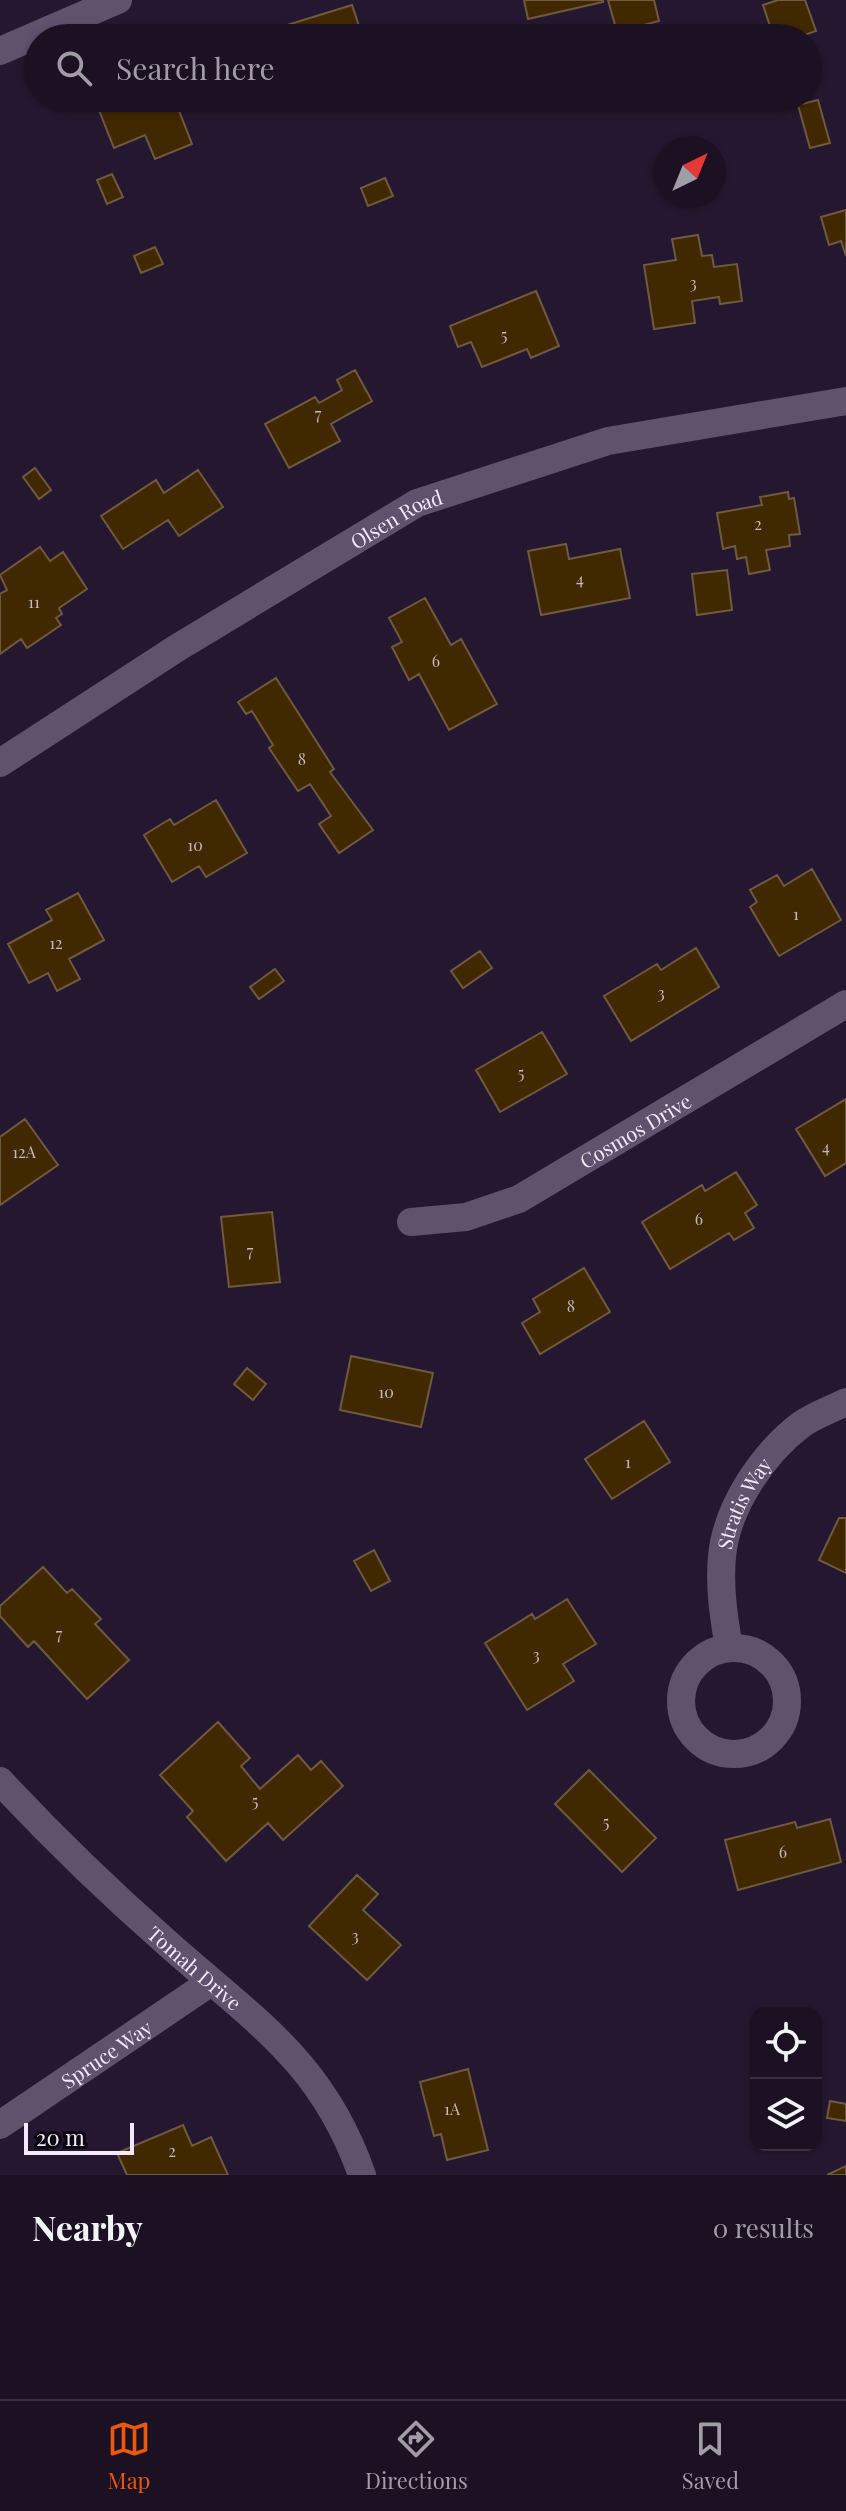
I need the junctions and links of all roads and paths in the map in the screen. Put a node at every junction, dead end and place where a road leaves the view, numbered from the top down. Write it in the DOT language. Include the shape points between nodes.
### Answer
graph roads {
  1 [pos="118,0"];
  2 [pos="62,24"];
  3 [pos="24,41"];
  4 [pos="0,51"];
  5 [pos="846,401"];
  6 [pos="0,763"];
  7 [pos="846,1004"];
  8 [pos="411,1222"];
  9 [pos="846,1402"];
  10 [pos="729,1648"];
  11 [pos="0,1781"];
  12 [pos="211,1982"];
  13 [pos="0,2125"];
  14 [pos="362,2175"];
  1 -- 2 [label="street"];
  3 -- 4 [label="street"];
  5 -- 6 [label="street, Olsen Road" via="608,441 417,503"];
  7 -- 8 [label="street, Cosmos Drive" via="519,1199 466,1217"];
  9 -- 10 [label="street, Stratis Way" via="803,1423 763,1462 738,1503 722,1553 721,1598"];
  11 -- 12 [label="street, Tomah Drive" via="63,1847"];
  12 -- 13 [label="street, Spruce Way"];
  12 -- 14 [label="street, Tomah Drive" via="306,2067 331,2102"];
}
